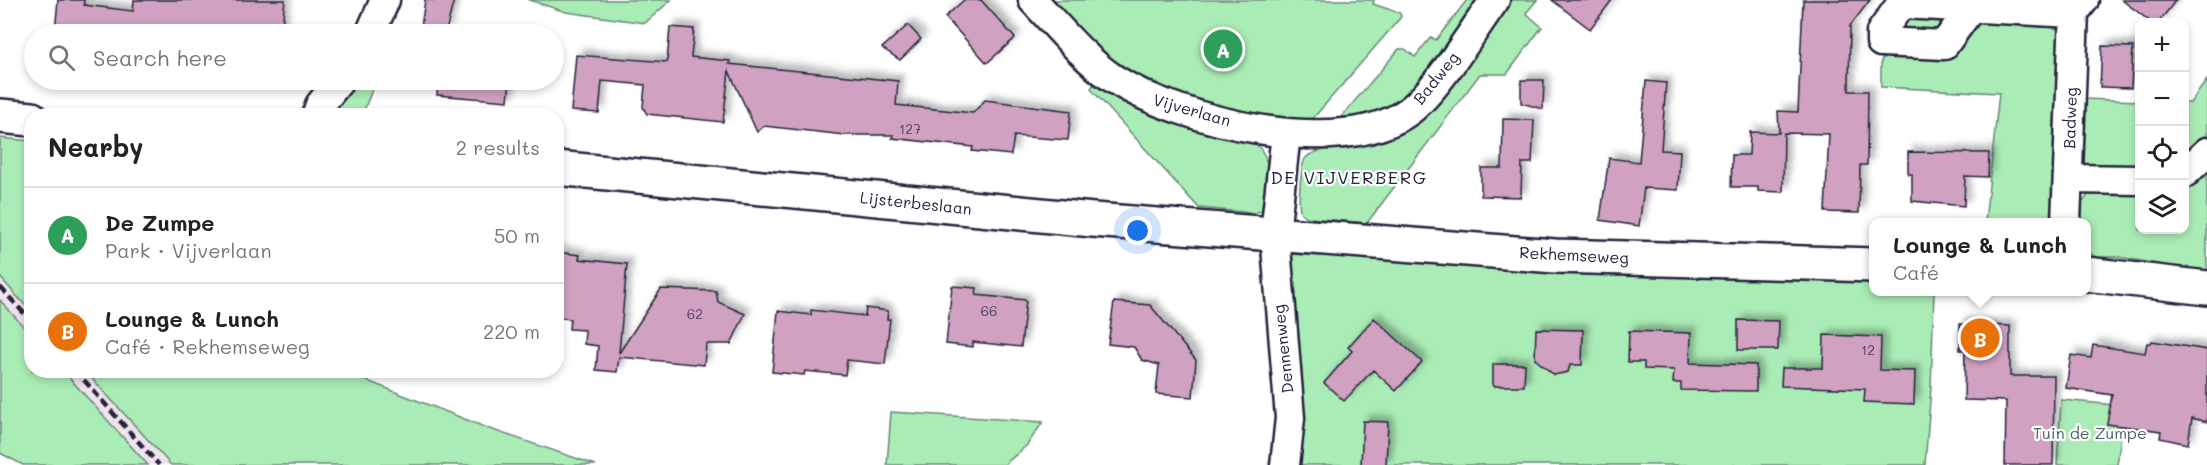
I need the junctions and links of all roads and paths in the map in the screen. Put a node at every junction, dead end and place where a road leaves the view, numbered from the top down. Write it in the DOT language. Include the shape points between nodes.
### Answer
graph roads {
  1 [pos="385,0"];
  2 [pos="1033,0"];
  3 [pos="1495,0"];
  4 [pos="2079,6"];
  5 [pos="1971,8"];
  6 [pos="374,24"];
  7 [pos="332,90"];
  8 [pos="319,108"];
  9 [pos="0,116"];
  10 [pos="24,118"];
  11 [pos="1286,133"];
  12 [pos="2207,152"];
  13 [pos="564,169"];
  14 [pos="2189,169"];
  15 [pos="2068,179"];
  16 [pos="2135,180"];
  17 [pos="2066,218"];
  18 [pos="1275,234"];
  19 [pos="1869,265"];
  20 [pos="2091,275"];
  21 [pos="2207,288"];
  22 [pos="1285,465"];
  1 -- 6 [label="street"];
  2 -- 11 [label="street, Vijverlaan" via="1112,78 1153,101 1196,115"];
  3 -- 11 [label="street, Badweg" via="1409,111 1371,130 1345,134"];
  4 -- 5 [label="street, Badweg"];
  4 -- 15 [label="street, Badweg"];
  7 -- 8 [label="street"];
  9 -- 10 [label="street"];
  11 -- 18 [label="street"];
  12 -- 14 [label="street"];
  13 -- 18 [label="street, Lijsterbeslaan"];
  15 -- 16 [label="street"];
  15 -- 17 [label="street, Badweg"];
  18 -- 19 [label="street, Rekhemseweg" via="1555,256"];
  18 -- 22 [label="street, Dennenweg" via="1290,418"];
  20 -- 21 [label="street"];
}
